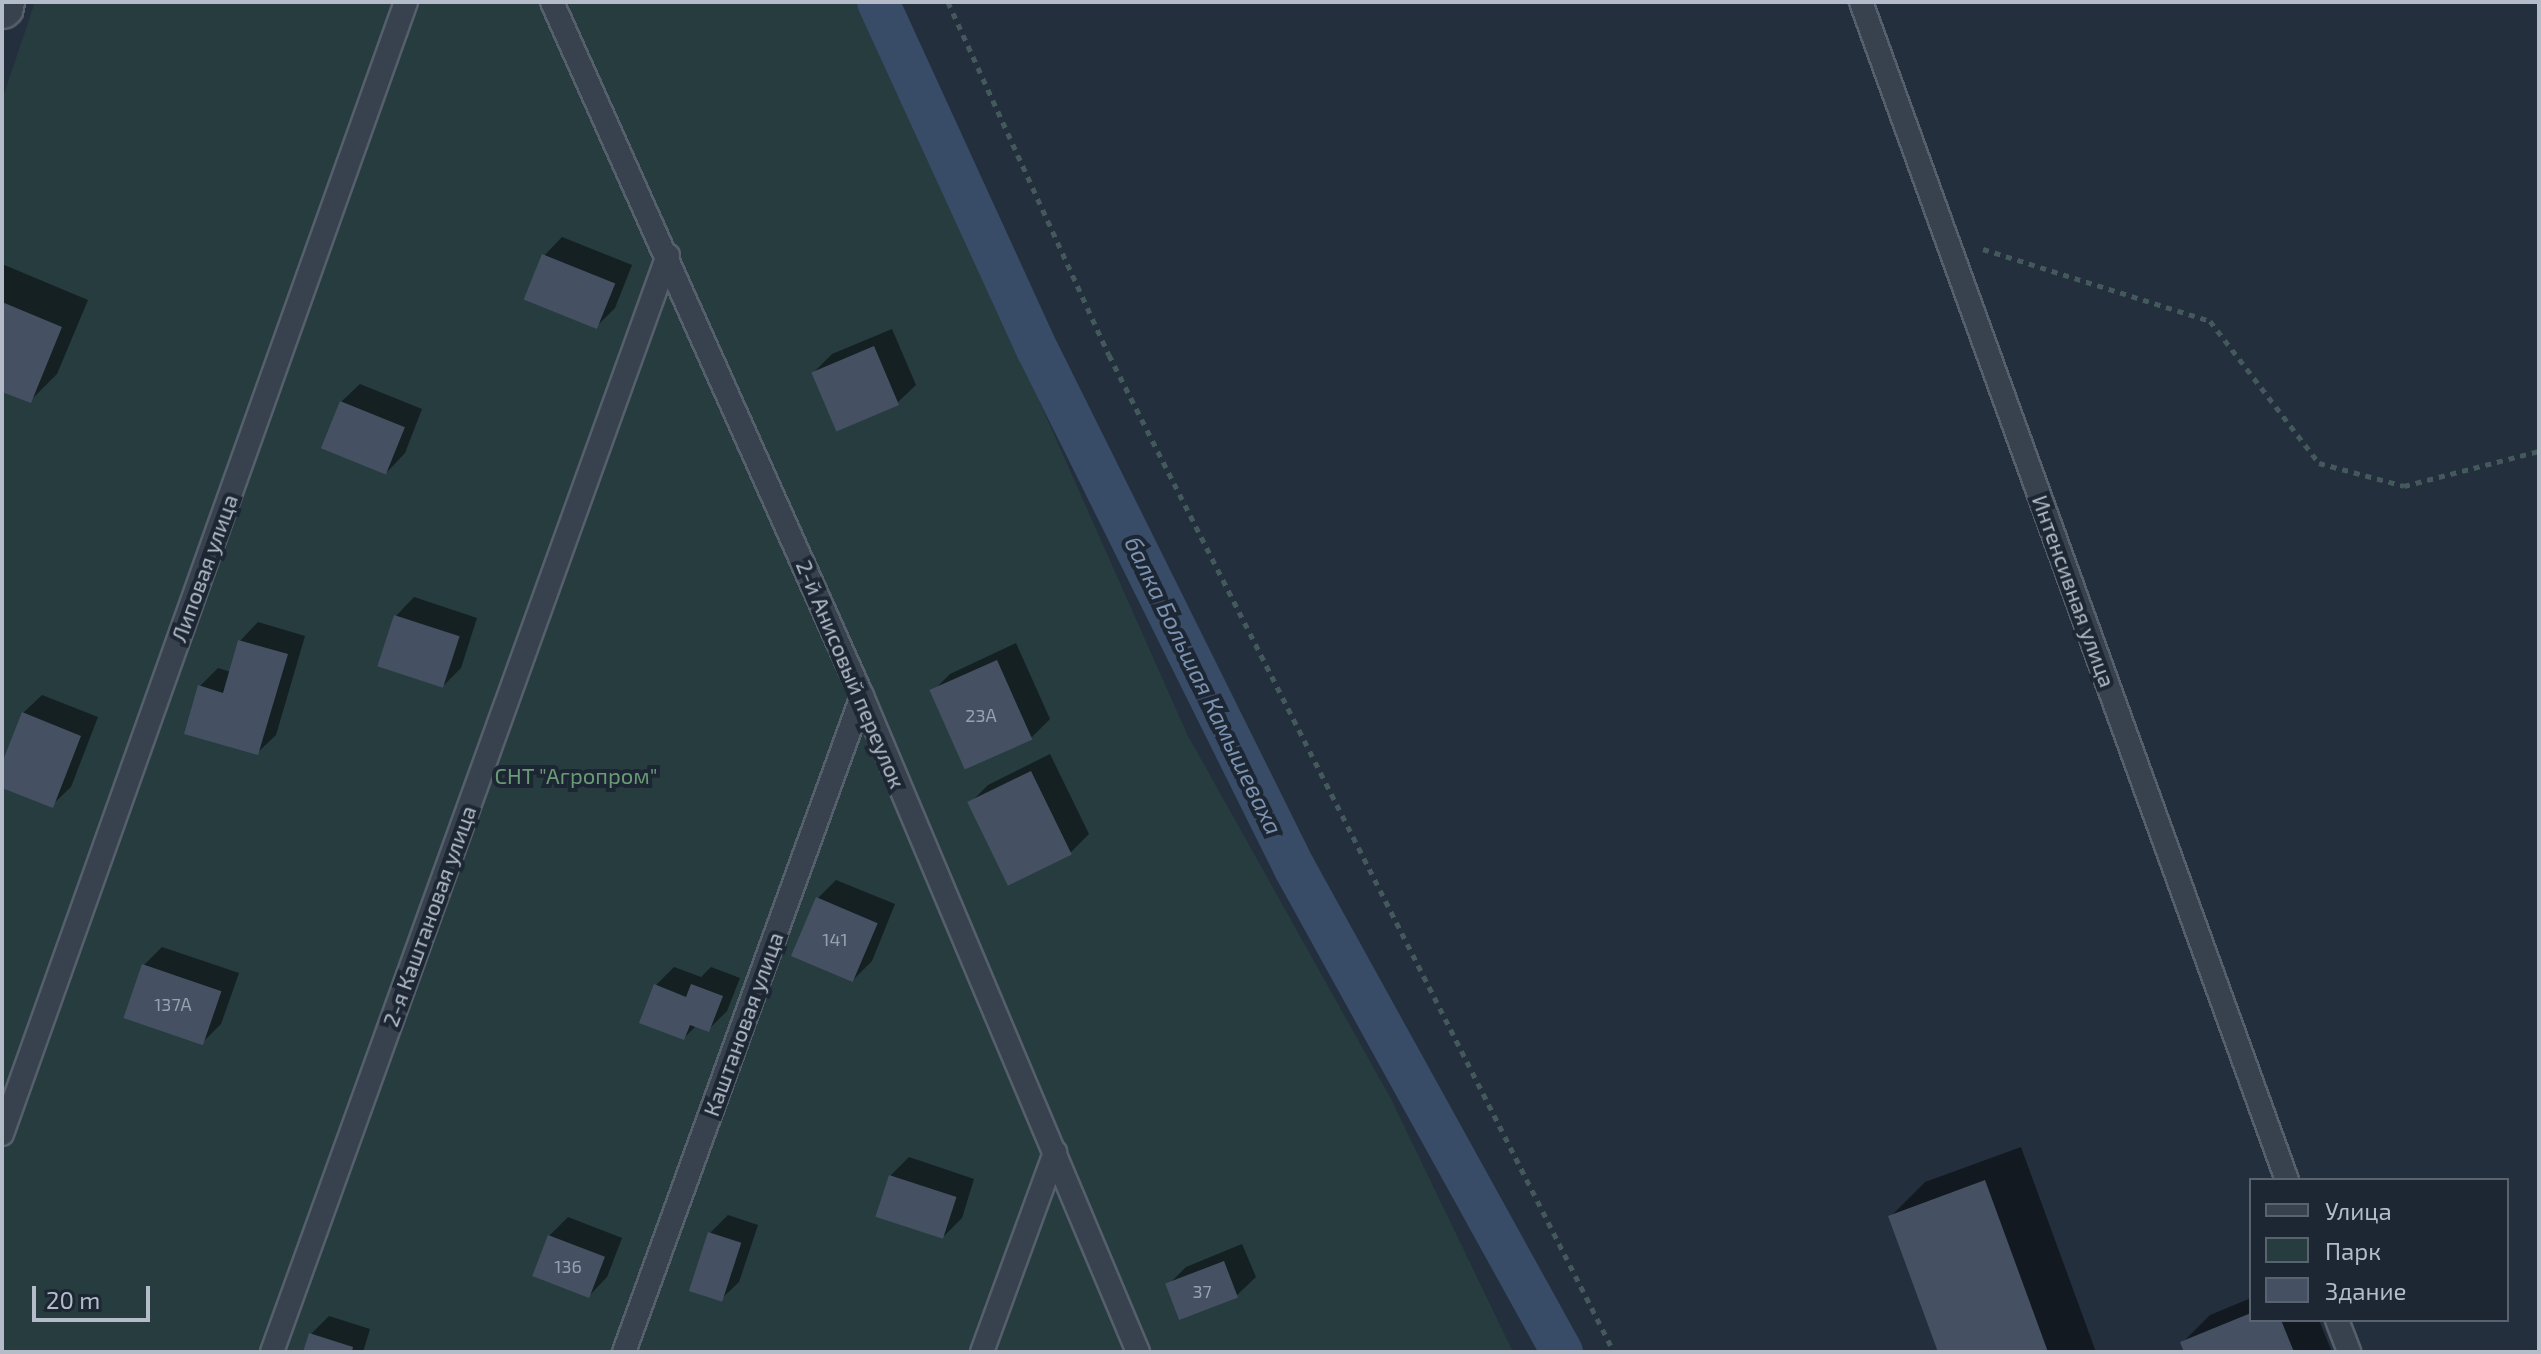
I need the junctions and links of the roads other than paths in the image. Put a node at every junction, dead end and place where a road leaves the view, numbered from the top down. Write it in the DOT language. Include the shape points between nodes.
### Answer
graph roads {
  1 [pos="406,2"];
  2 [pos="552,2"];
  3 [pos="1861,2"];
  4 [pos="668,255"];
  5 [pos="862,696"];
  6 [pos="2,1134"];
  7 [pos="1055,1152"];
  8 [pos="2286,1178"];
  9 [pos="2338,1322"];
  10 [pos="272,1352"];
  11 [pos="624,1352"];
  12 [pos="982,1352"];
  13 [pos="1138,1352"];
  14 [pos="2349,1352"];
  1 -- 6 [label="lane, Липовая улица"];
  2 -- 4 [label="lane, 2-й Анисовый переулок"];
  3 -- 8 [label="lane, Интенсивная улица"];
  4 -- 5 [label="lane, 2-й Анисовый переулок"];
  4 -- 10 [label="lane, 2-я Каштановая улица"];
  5 -- 7 [label="lane, 2-й Анисовый переулок"];
  5 -- 11 [label="lane, Каштановая улица"];
  7 -- 12 [label="lane"];
  7 -- 13 [label="lane, 2-й Анисовый переулок"];
  9 -- 14 [label="lane"];
}
